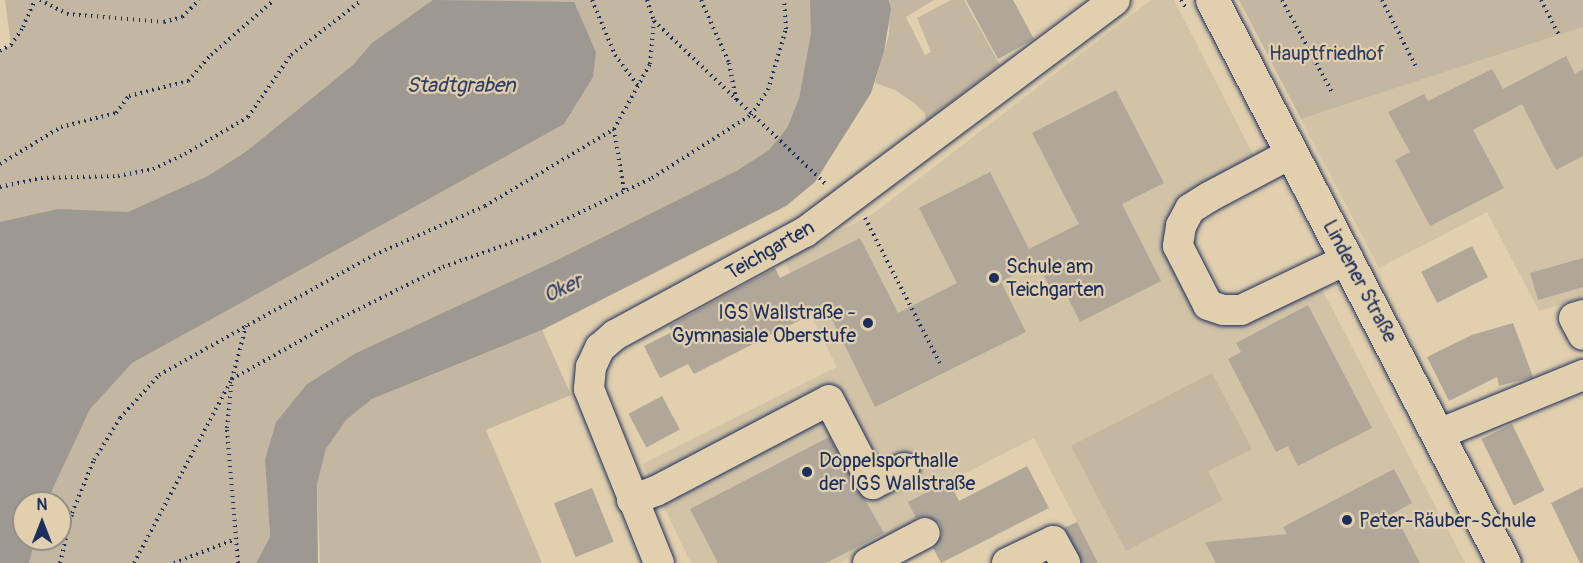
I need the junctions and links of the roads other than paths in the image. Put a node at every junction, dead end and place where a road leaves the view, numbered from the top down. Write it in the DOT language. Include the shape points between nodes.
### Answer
graph roads {
  1 [pos="1212,0"];
  2 [pos="1097,6"];
  3 [pos="1293,153"];
  4 [pos="1348,259"];
  5 [pos="1583,315"];
  6 [pos="1583,335"];
  7 [pos="1583,375"];
  8 [pos="1439,434"];
  9 [pos="904,468"];
  10 [pos="632,500"];
  11 [pos="925,533"];
  12 [pos="659,563"];
  13 [pos="868,563"];
  14 [pos="1007,563"];
  15 [pos="1065,563"];
  16 [pos="1504,563"];
  1 -- 3 [label="main road, Lindener Straße"];
  2 -- 10 [label="street, Teichgarten" via="845,195 805,232 615,335 600,348 591,367 590,388"];
  3 -- 4 [label="main road, Lindener Straße"];
  3 -- 4 [label="street" via="1190,209 1181,226 1178,246 1208,305 1241,310"];
  4 -- 8 [label="main road, Lindener Straße"];
  5 -- 6 [label="street" via="1574,318"];
  7 -- 8 [label="street"];
  8 -- 16 [label="main road, Lindener Straße"];
  9 -- 10 [label="street" via="873,484 829,400"];
  10 -- 12 [label="street, Teichgarten"];
  11 -- 13 [label="street"];
  14 -- 15 [label="street" via="1053,541"];
}
